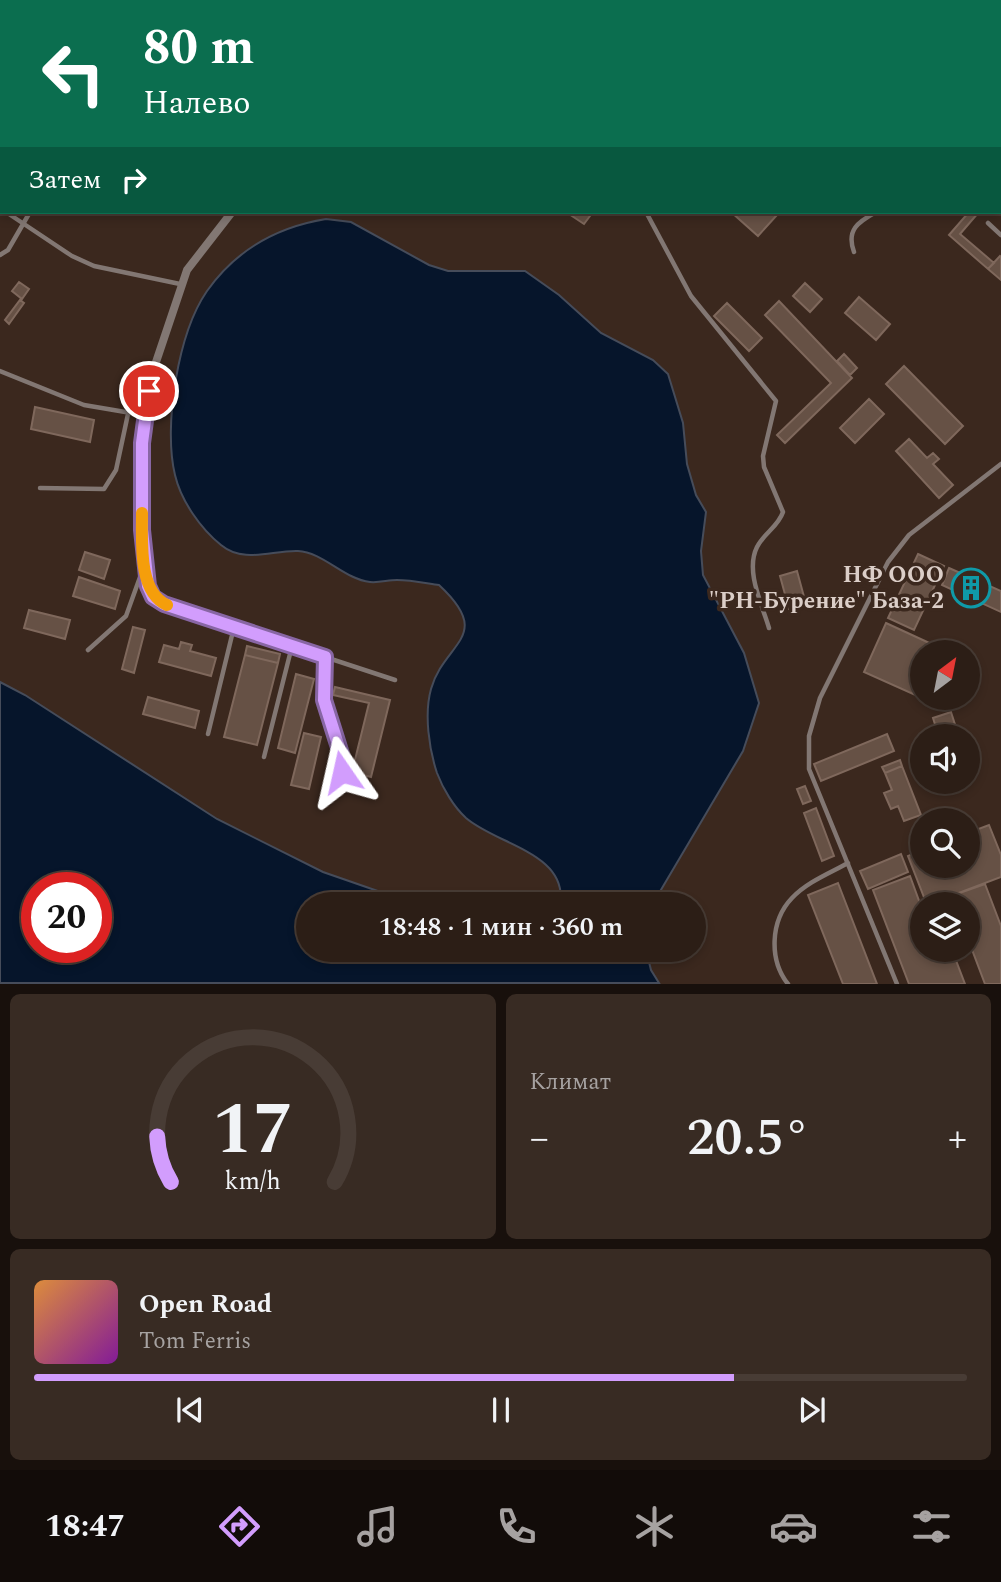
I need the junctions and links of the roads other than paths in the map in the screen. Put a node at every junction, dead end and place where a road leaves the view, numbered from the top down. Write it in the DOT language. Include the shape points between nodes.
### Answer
graph roads {
  1 [pos="10,214"];
  2 [pos="29,214"];
  3 [pos="230,214"];
  4 [pos="647,214"];
  5 [pos="873,214"];
  6 [pos="25,223"];
  7 [pos="988,223"];
  8 [pos="1001,235"];
  9 [pos="854,252"];
  10 [pos="0,255"];
  11 [pos="180,284"];
  12 [pos="0,371"];
  13 [pos="128,414"];
  14 [pos="144,415"];
  15 [pos="1001,464"];
  16 [pos="40,488"];
  17 [pos="142,530"];
  18 [pos="145,562"];
  19 [pos="234,627"];
  20 [pos="769,628"];
  21 [pos="292,646"];
  22 [pos="88,650"];
  23 [pos="325,657"];
  24 [pos="395,680"];
  25 [pos="208,734"];
  26 [pos="264,757"];
  27 [pos="338,794"];
  28 [pos="848,863"];
  29 [pos="788,984"];
  30 [pos="897,984"];
  1 -- 6 [label="lane"];
  2 -- 6 [label="lane"];
  3 -- 11 [label="street" via="205,243"];
  4 -- 20 [label="lane" via="691,296 776,401 763,456 783,512 758,546 753,569"];
  5 -- 9 [label="lane" via="854,226 850,236"];
  6 -- 10 [label="lane"];
  6 -- 11 [label="lane" via="94,266"];
  7 -- 8 [label="lane"];
  11 -- 14 [label="street"];
  12 -- 13 [label="lane" via="84,405"];
  13 -- 14 [label="lane"];
  13 -- 16 [label="lane" via="116,470 104,489"];
  14 -- 17 [label="street"];
  15 -- 28 [label="lane" via="897,548 820,698 809,736 809,769"];
  17 -- 18 [label="lane"];
  18 -- 19 [label="lane" via="153,597"];
  18 -- 22 [label="lane" via="126,616"];
  19 -- 21 [label="lane"];
  19 -- 25 [label="lane"];
  21 -- 23 [label="lane"];
  21 -- 26 [label="lane"];
  23 -- 24 [label="lane"];
  23 -- 27 [label="lane" via="324,700 341,754"];
  28 -- 29 [label="lane" via="803,888 783,911 774,955"];
  28 -- 30 [label="lane"];
}
